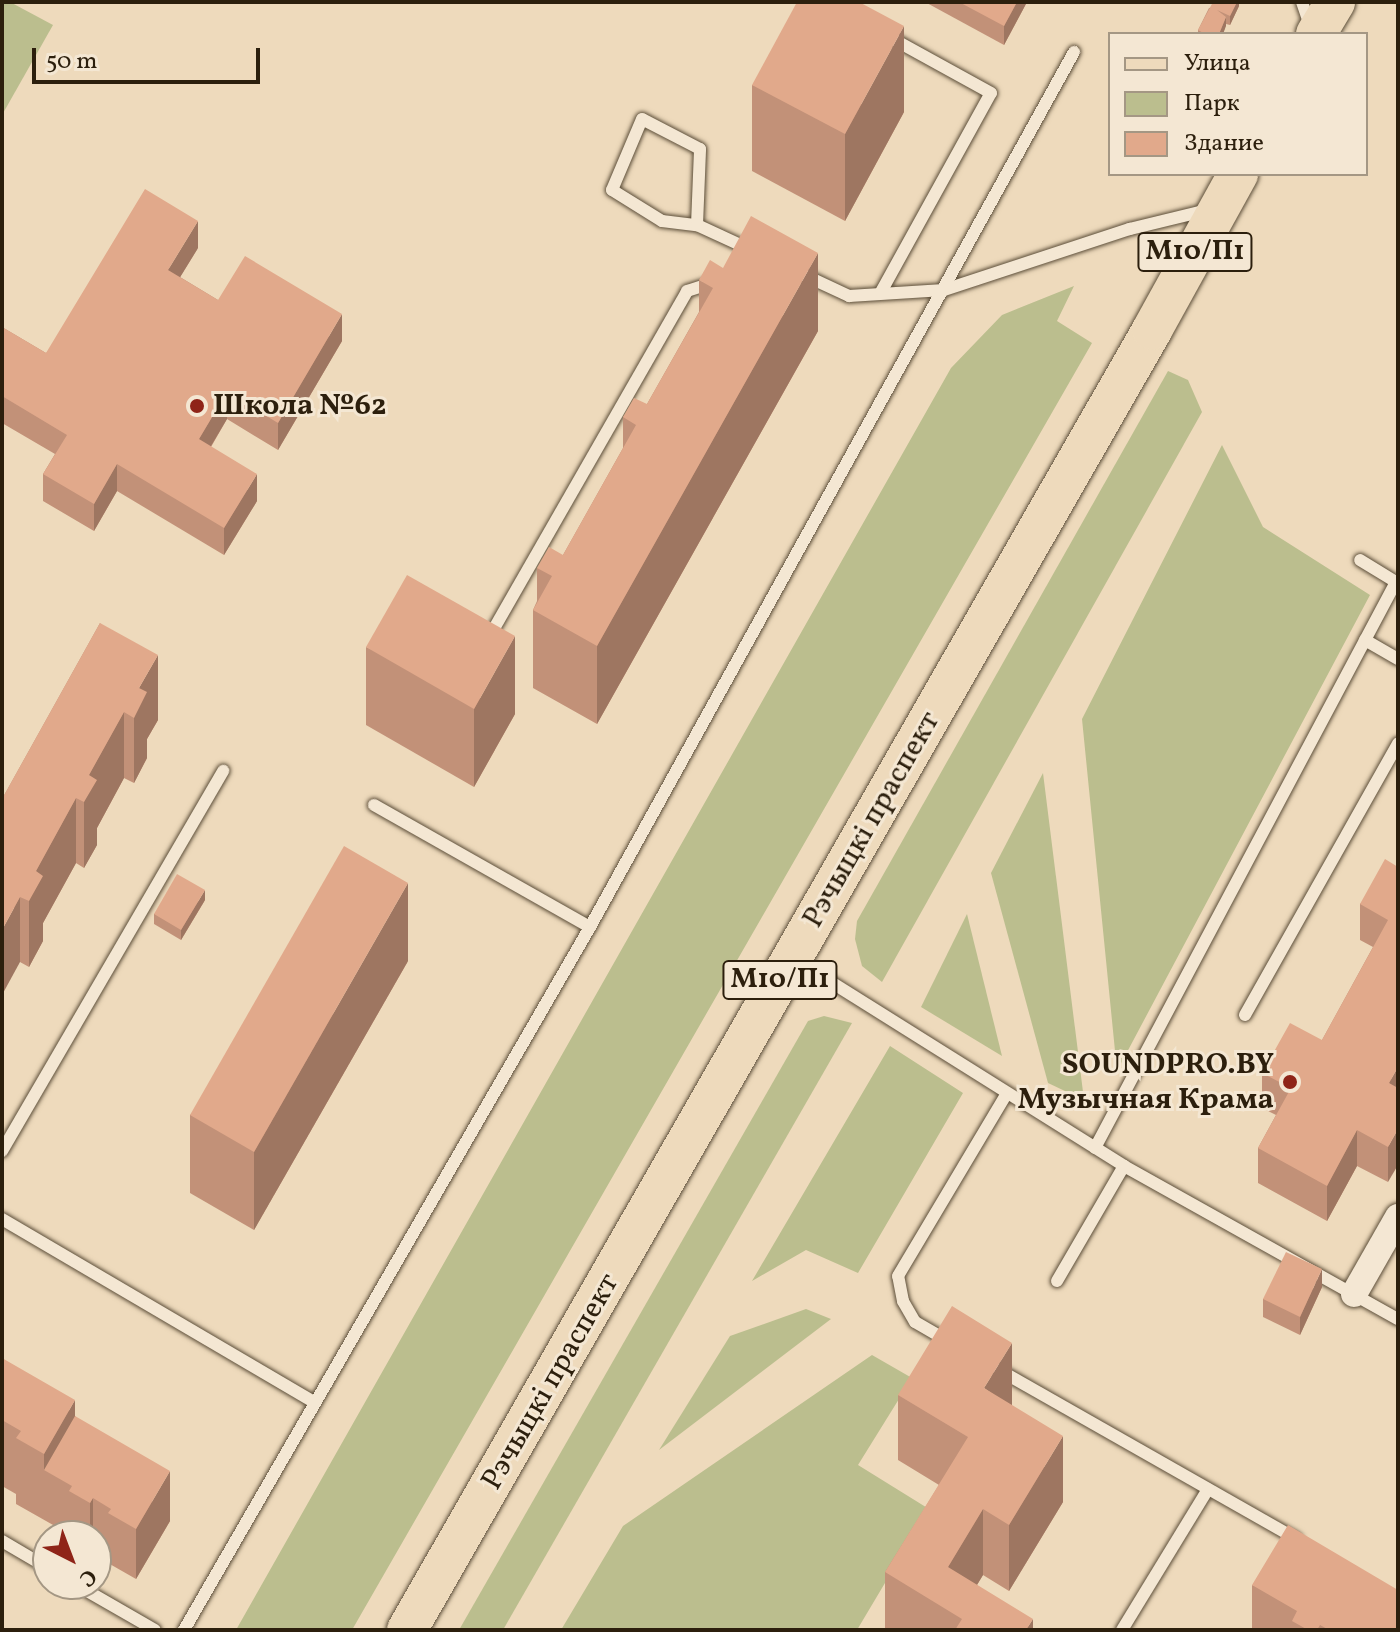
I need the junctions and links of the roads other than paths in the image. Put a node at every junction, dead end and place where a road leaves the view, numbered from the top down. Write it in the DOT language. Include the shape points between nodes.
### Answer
graph roads {
  1 [pos="1302,2"];
  2 [pos="1335,2"];
  3 [pos="882,32"];
  4 [pos="1313,32"];
  5 [pos="1315,32"];
  6 [pos="1074,52"];
  7 [pos="1228,191"];
  8 [pos="697,225"];
  9 [pos="768,258"];
  10 [pos="795,270"];
  11 [pos="731,276"];
  12 [pos="944,290"];
  13 [pos="881,292"];
  14 [pos="1360,560"];
  15 [pos="1365,640"];
  16 [pos="485,645"];
  17 [pos="1398,659"];
  18 [pos="1398,743"];
  19 [pos="223,771"];
  20 [pos="374,805"];
  21 [pos="590,927"];
  22 [pos="793,958"];
  23 [pos="1245,1015"];
  24 [pos="1007,1093"];
  25 [pos="1095,1148"];
  26 [pos="2,1151"];
  27 [pos="1124,1166"];
  28 [pos="1398,1217"];
  29 [pos="2,1219"];
  30 [pos="1057,1281"];
  31 [pos="1354,1294"];
  32 [pos="1398,1319"];
  33 [pos="955,1345"];
  34 [pos="982,1360"];
  35 [pos="314,1402"];
  36 [pos="1208,1489"];
  37 [pos="2,1541"];
  38 [pos="1303,1543"];
  39 [pos="32,1559"];
  40 [pos="103,1600"];
  41 [pos="155,1630"];
  42 [pos="184,1630"];
  43 [pos="407,1630"];
  44 [pos="1122,1630"];
  1 -- 4 [label="lane"];
  2 -- 5 [label="main road"];
  3 -- 13 [label="lane" via="991,93"];
  6 -- 12 [label="lane"];
  7 -- 12 [label="lane"];
  7 -- 22 [label="main road, Рэчыцкі праспект / М10/П1"];
  8 -- 8 [label="lane" via="662,221 612,190 642,119 700,149"];
  8 -- 9 [label="lane" via="752,256"];
  10 -- 13 [label="lane" via="849,296"];
  11 -- 16 [label="lane" via="687,291"];
  12 -- 13 [label="lane"];
  12 -- 21 [label="lane"];
  14 -- 15 [label="lane" via="1396,582"];
  15 -- 17 [label="lane"];
  15 -- 25 [label="lane"];
  18 -- 23 [label="lane"];
  19 -- 26 [label="lane"];
  20 -- 21 [label="lane"];
  21 -- 35 [label="lane"];
  22 -- 24 [label="lane"];
  22 -- 43 [label="main road, Рэчыцкі праспект / М10/П1"];
  24 -- 25 [label="lane"];
  24 -- 33 [label="lane" via="898,1276 915,1322"];
  25 -- 27 [label="lane"];
  27 -- 30 [label="lane"];
  27 -- 31 [label="lane"];
  28 -- 31 [label="street"];
  29 -- 35 [label="lane"];
  31 -- 32 [label="lane"];
  34 -- 36 [label="lane"];
  35 -- 42 [label="lane"];
  36 -- 38 [label="lane"];
  36 -- 44 [label="lane"];
  37 -- 39 [label="lane"];
  40 -- 41 [label="lane"];
}
